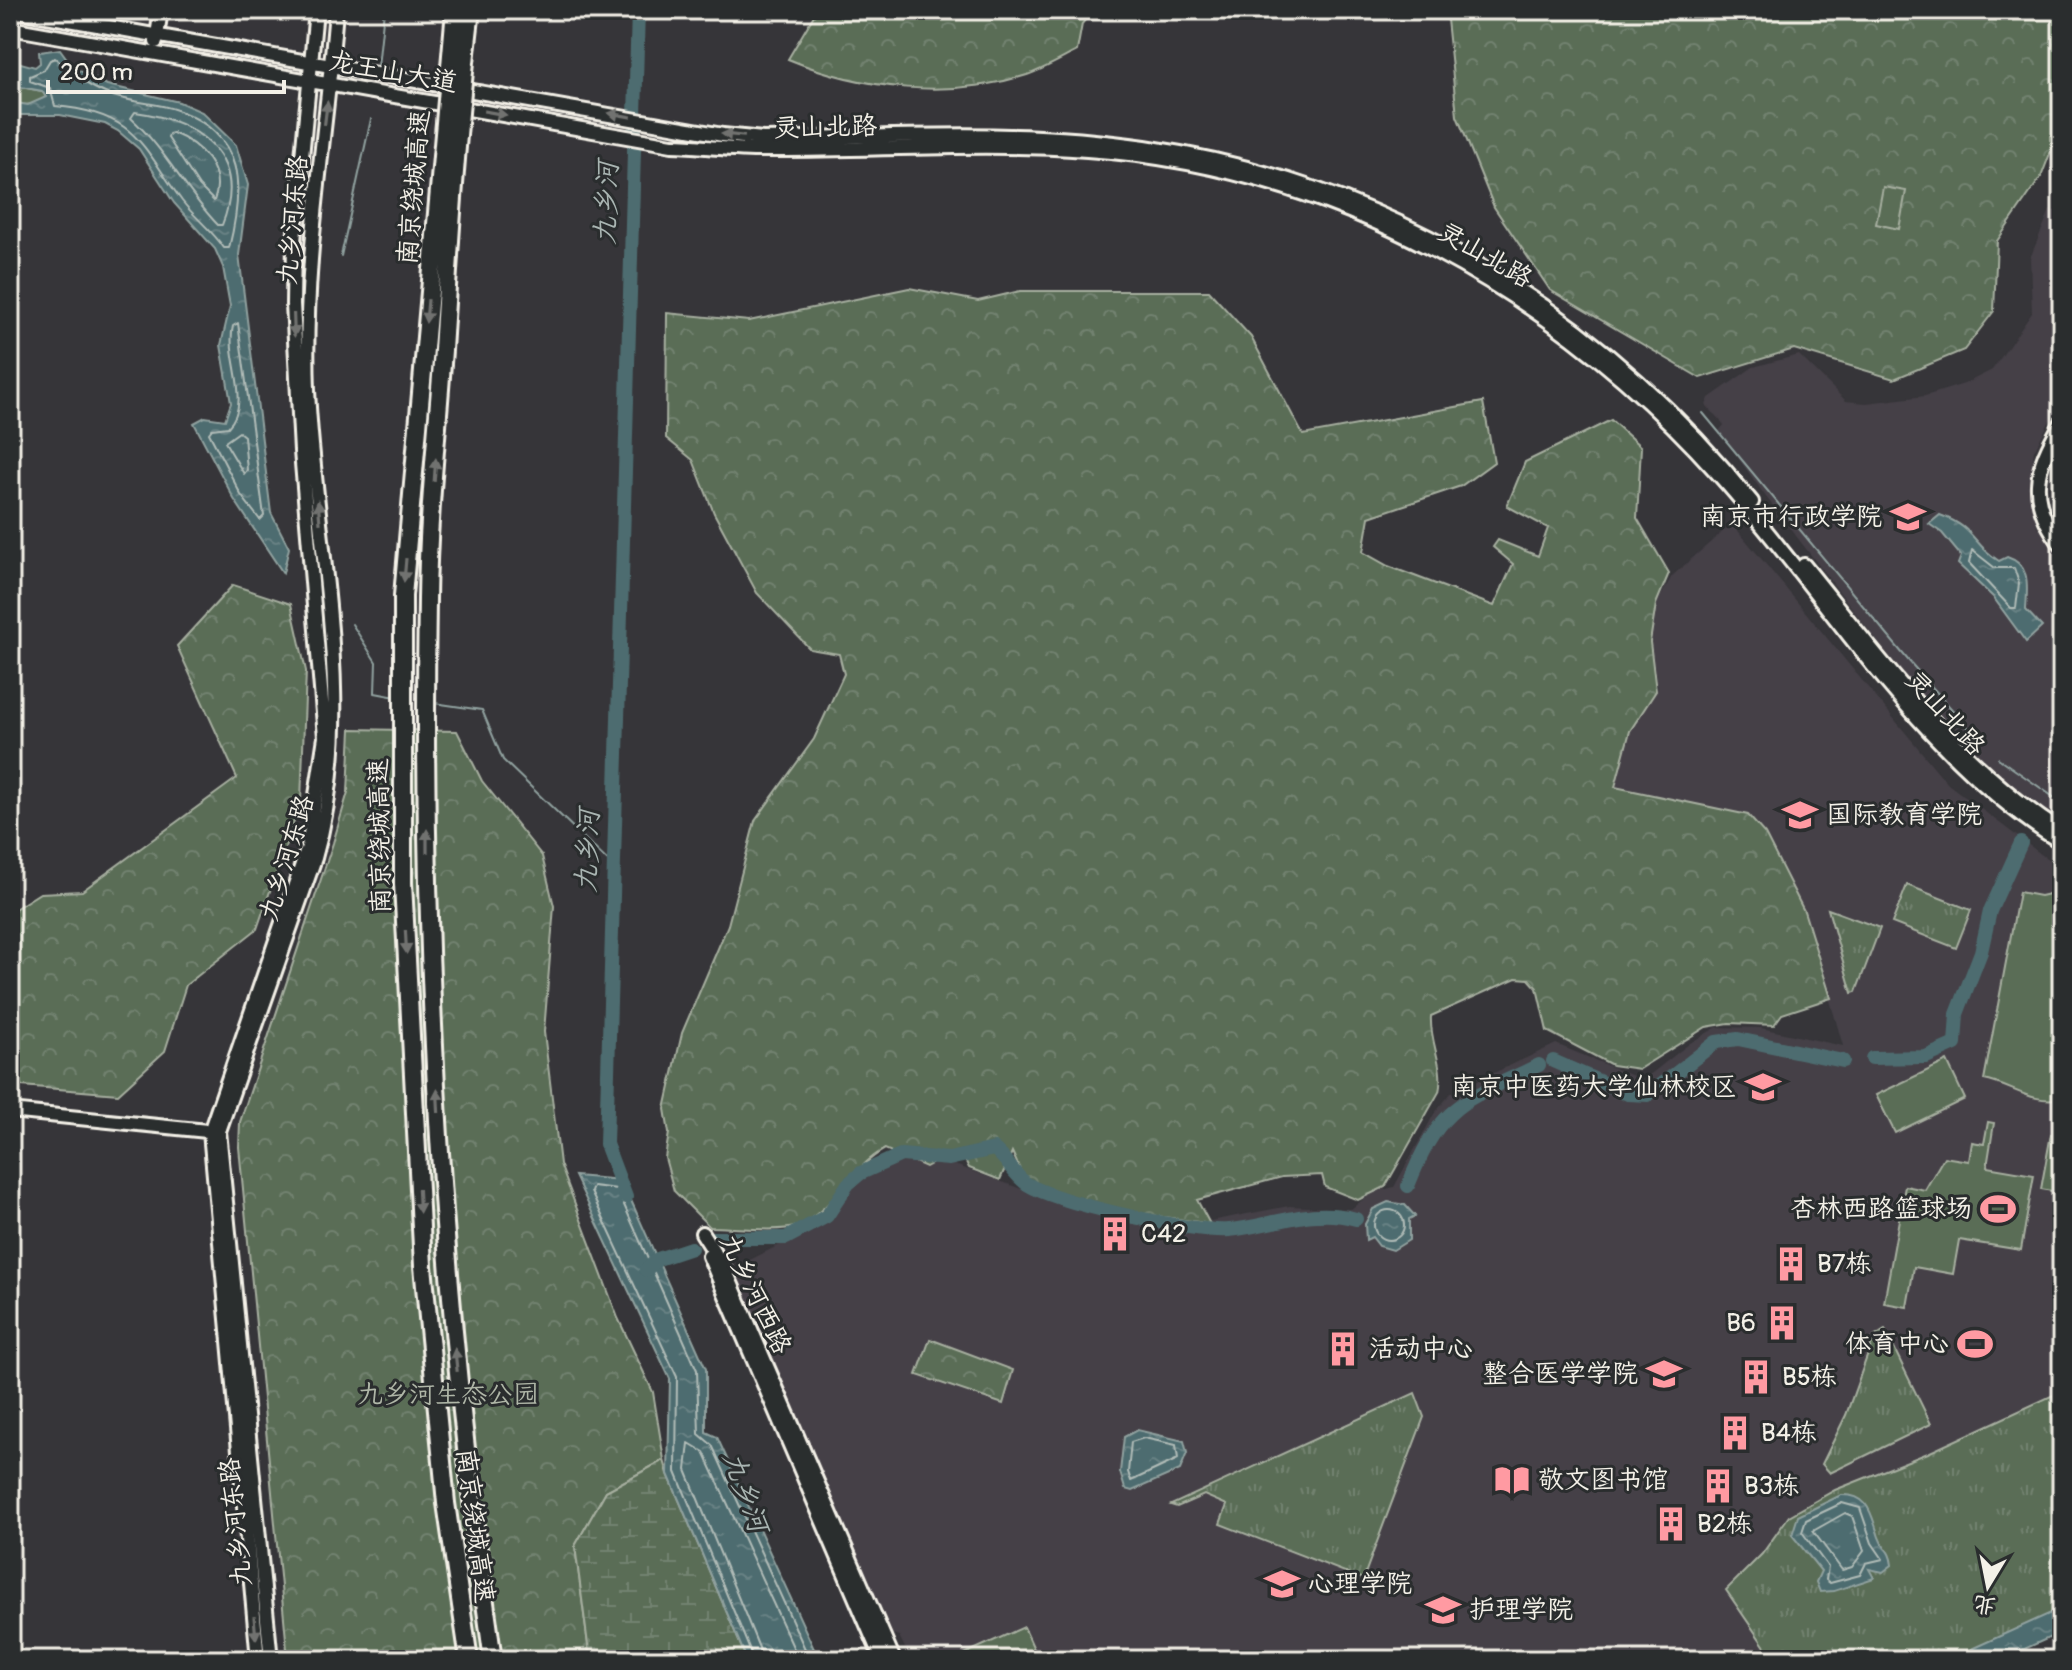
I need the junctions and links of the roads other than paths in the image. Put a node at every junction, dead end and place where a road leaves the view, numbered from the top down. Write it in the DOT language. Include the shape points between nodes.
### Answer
graph roads {
  1 [pos="12,10"];
  2 [pos="161,10"];
  3 [pos="316,10"];
  4 [pos="336,10"];
  5 [pos="455,10"];
  6 [pos="471,10"];
  7 [pos="10,28"];
  8 [pos="158,34"];
  9 [pos="155,53"];
  10 [pos="310,61"];
  11 [pos="331,65"];
  12 [pos="308,80"];
  13 [pos="329,84"];
  14 [pos="677,125"];
  15 [pos="672,145"];
  16 [pos="2062,422"];
  17 [pos="2062,546"];
  18 [pos="2062,832"];
  19 [pos="2062,843"];
  20 [pos="10,1111"];
  21 [pos="214,1132"];
  22 [pos="258,1660"];
  23 [pos="271,1660"];
  24 [pos="469,1660"];
  25 [pos="493,1660"];
  26 [pos="882,1660"];
  27 [pos="894,1660"];
  1 -- 8 [label="main road, 龙王山大道"];
  2 -- 8 [label="main road"];
  3 -- 10 [label="main road, 九乡河东路"];
  4 -- 11 [label="main road, 九乡河东路"];
  5 -- 24 [label="highway, 南京绕城高速, one-way, bridge" via="403,596 403,883 423,1266 446,1503"];
  25 -- 6 [label="highway, 南京绕城高速, one-way, bridge" via="469,1498 446,1262 427,880 427,595"];
  7 -- 9 [label="main road, 龙王山大道"];
  8 -- 9 [label="main road"];
  8 -- 10 [label="main road, 龙王山大道"];
  9 -- 12 [label="main road, 龙王山大道"];
  10 -- 11 [label="main road, 龙王山大道"];
  10 -- 12 [label="main road, 九乡河东路"];
  11 -- 13 [label="main road, 九乡河东路"];
  14 -- 11 [label="main road, 龙王山大道, one-way"];
  12 -- 13 [label="main road, 龙王山大道"];
  12 -- 21 [label="main road, 九乡河东路, one-way" via="293,304 325,737 308,847"];
  13 -- 15 [label="main road, 龙王山大道, one-way"];
  21 -- 13 [label="main road, 九乡河东路, one-way" via="315,858 335,760 308,390 308,259"];
  18 -- 14 [label="main road, 灵山北路, one-way" via="1977,767 1903,687 1709,449 1620,362 1490,269 1399,222 1323,191 1216,160 1084,140 763,139"];
  15 -- 19 [label="main road, 灵山北路" via="757,150 1030,147 1144,156 1311,197 1439,252 1540,313 1665,416 1970,774"];
  16 -- 17 [label="main road" via="2042,461 2037,493 2049,530"];
  20 -- 21 [label="main road"];
  21 -- 22 [label="main road, 九乡河东路, one-way"];
  21 -- 23 [label="main road, 九乡河东路"];
  26 -- 27 [label="main road, 九乡河西路" via="702,1233 725,1269"];
}
